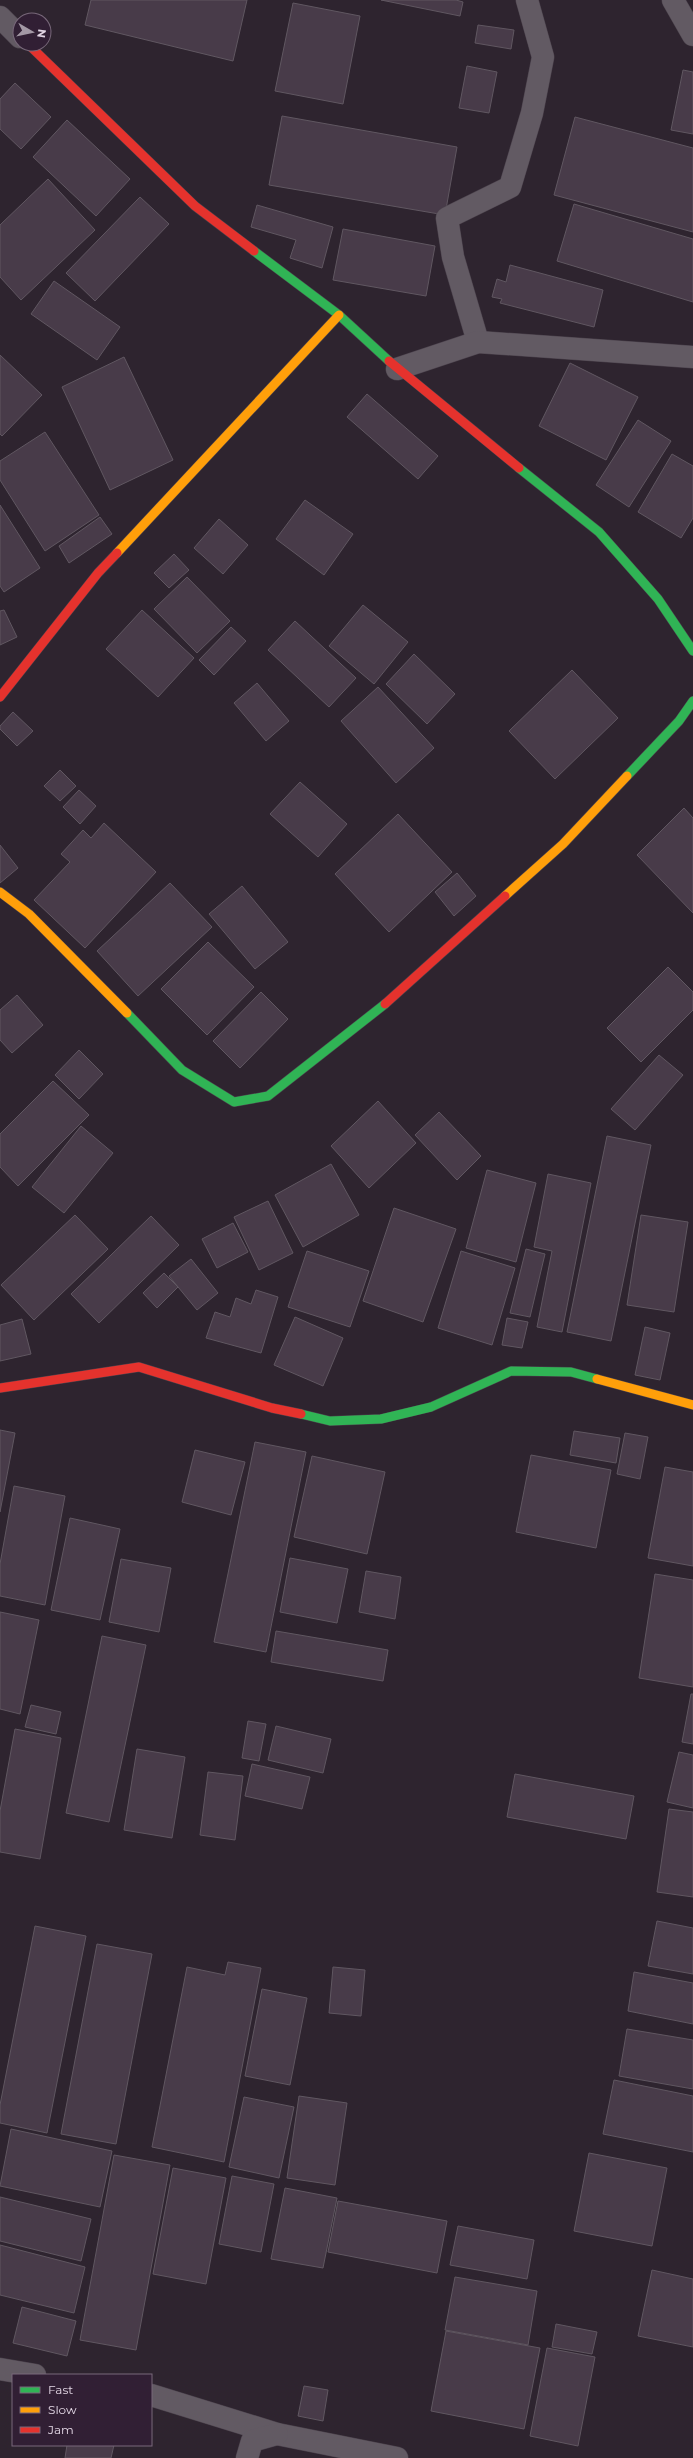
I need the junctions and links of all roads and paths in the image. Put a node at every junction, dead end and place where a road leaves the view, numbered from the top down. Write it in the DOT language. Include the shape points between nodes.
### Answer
graph roads {
  1 [pos="527,0"];
  2 [pos="673,0"];
  3 [pos="0,17"];
  4 [pos="12,29"];
  5 [pos="693,35"];
  6 [pos="36,52"];
  7 [pos="339,314"];
  8 [pos="478,342"];
  9 [pos="693,357"];
  10 [pos="397,369"];
  11 [pos="693,651"];
  12 [pos="0,697"];
  13 [pos="693,701"];
  14 [pos="0,892"];
  15 [pos="0,1388"];
  16 [pos="693,1405"];
  17 [pos="0,2369"];
  18 [pos="29,2374"];
  19 [pos="152,2395"];
  20 [pos="277,2434"];
  21 [pos="247,2458"];
  22 [pos="397,2458"];
  1 -- 8 [label="street" via="543,57 532,113 510,187 447,218 453,256"];
  2 -- 5 [label="street"];
  3 -- 4 [label="street"];
  6 -- 7 [label="street" via="195,206"];
  7 -- 10 [label="street"];
  7 -- 12 [label="street" via="98,573"];
  8 -- 9 [label="street"];
  8 -- 10 [label="street"];
  10 -- 11 [label="street" via="599,532 658,599"];
  13 -- 14 [label="street" via="680,721 563,844 393,997 268,1096 234,1102 182,1070 29,914"];
  15 -- 16 [label="street" via="139,1368 272,1408 330,1422 381,1419 432,1407 511,1371 571,1372"];
  17 -- 18 [label="street"];
  19 -- 20 [label="street"];
  20 -- 21 [label="street" via="252,2441"];
  20 -- 22 [label="street"];
}
